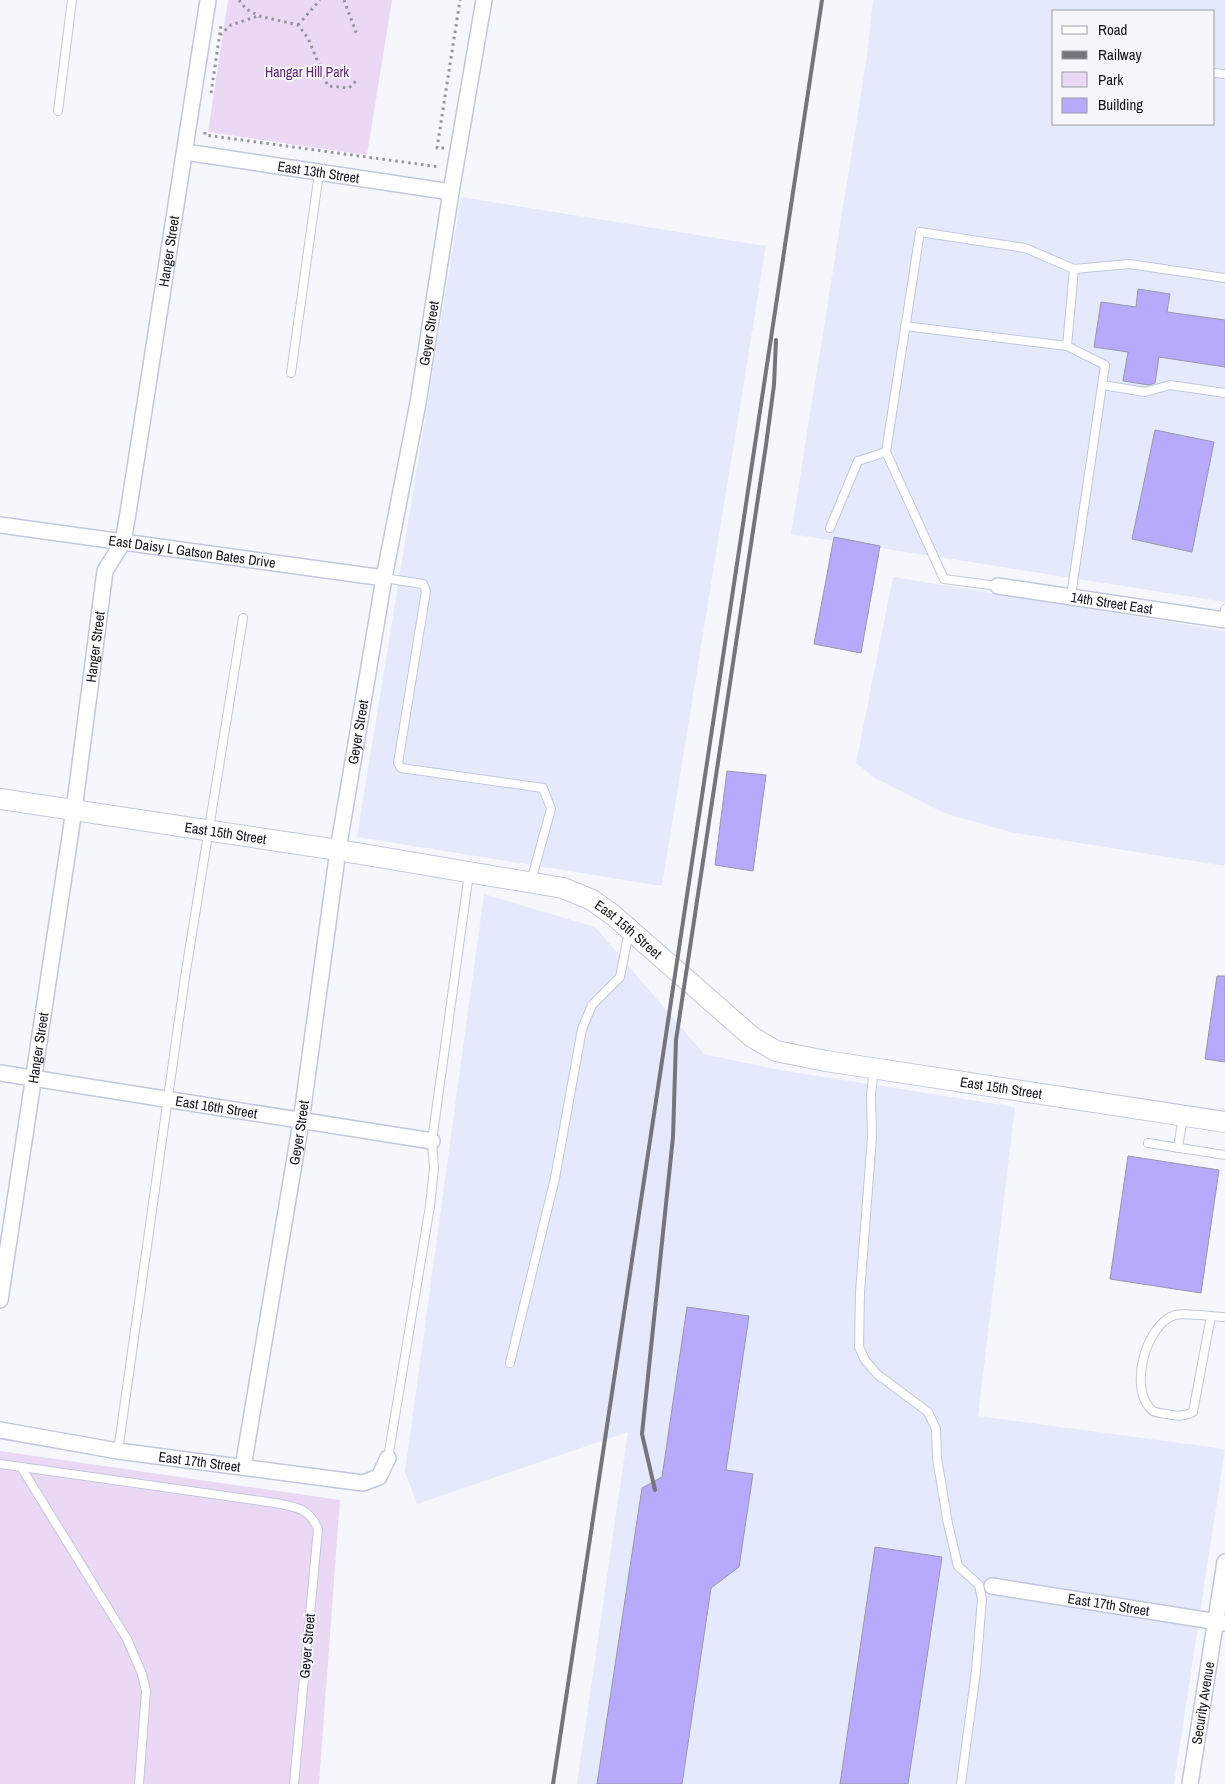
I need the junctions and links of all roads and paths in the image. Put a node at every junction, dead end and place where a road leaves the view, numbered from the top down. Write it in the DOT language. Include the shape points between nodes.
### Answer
graph roads {
  1 [pos="72,0"];
  2 [pos="208,0"];
  3 [pos="239,0"];
  4 [pos="320,0"];
  5 [pos="344,0"];
  6 [pos="460,0"];
  7 [pos="484,0"];
  8 [pos="259,16"];
  9 [pos="298,24"];
  10 [pos="357,35"];
  11 [pos="215,42"];
  12 [pos="356,81"];
  13 [pos="58,111"];
  14 [pos="206,127"];
  15 [pos="185,152"];
  16 [pos="319,172"];
  17 [pos="451,192"];
  18 [pos="1074,269"];
  19 [pos="1225,278"];
  20 [pos="905,326"];
  21 [pos="1066,346"];
  22 [pos="291,373"];
  23 [pos="1102,385"];
  24 [pos="1225,393"];
  25 [pos="886,452"];
  26 [pos="0,525"];
  27 [pos="830,528"];
  28 [pos="123,542"];
  29 [pos="384,578"];
  30 [pos="998,586"];
  31 [pos="1071,596"];
  32 [pos="1225,616"];
  33 [pos="243,618"];
  34 [pos="0,799"];
  35 [pos="74,810"];
  36 [pos="209,832"];
  37 [pos="338,850"];
  38 [pos="469,871"];
  39 [pos="531,881"];
  40 [pos="629,929"];
  41 [pos="874,1068"];
  42 [pos="0,1073"];
  43 [pos="33,1078"];
  44 [pos="168,1100"];
  45 [pos="1183,1116"];
  46 [pos="301,1122"];
  47 [pos="1225,1122"];
  48 [pos="432,1141"];
  49 [pos="1148,1143"];
  50 [pos="1178,1148"];
  51 [pos="1225,1154"];
  52 [pos="0,1300"];
  53 [pos="1211,1316"];
  54 [pos="1225,1318"];
  55 [pos="510,1363"];
  56 [pos="0,1430"];
  57 [pos="118,1451"];
  58 [pos="388,1458"];
  59 [pos="0,1464"];
  60 [pos="21,1467"];
  61 [pos="242,1467"];
  62 [pos="1225,1562"];
  63 [pos="985,1585"];
  64 [pos="1220,1622"];
  65 [pos="139,1784"];
  66 [pos="294,1784"];
  67 [pos="961,1784"];
  68 [pos="1190,1784"];
  1 -- 13 [label="lane"];
  2 -- 15 [label="street, Hanger Street"];
  3 -- 8 [label="path"];
  4 -- 9 [label="path"];
  5 -- 10 [label="path"];
  6 -- 14 [label="path" via="437,148 445,149 441,167 204,135"];
  7 -- 17 [label="street, Geyer Street"];
  8 -- 9 [label="path"];
  8 -- 11 [label="path" via="230,25"];
  9 -- 12 [label="path" via="308,38 328,86 349,88"];
  15 -- 16 [label="street, East 13th Street"];
  15 -- 28 [label="street, Hanger Street"];
  16 -- 17 [label="street, East 13th Street"];
  16 -- 22 [label="lane"];
  17 -- 29 [label="street, Geyer Street" via="418,404"];
  18 -- 19 [label="lane" via="1129,264"];
  18 -- 20 [label="lane" via="1024,248 920,232"];
  18 -- 21 [label="lane"];
  20 -- 21 [label="lane"];
  20 -- 25 [label="lane"];
  21 -- 23 [label="lane" via="1105,365"];
  23 -- 24 [label="lane" via="1145,392 1170,385"];
  23 -- 31 [label="lane"];
  25 -- 27 [label="lane" via="858,461"];
  25 -- 30 [label="lane" via="944,580"];
  26 -- 28 [label="street, East Daisy L Gatson Bates Drive"];
  28 -- 29 [label="street, East Daisy L Gatson Bates Drive"];
  28 -- 35 [label="street, Hanger Street" via="106,571"];
  29 -- 37 [label="street, Geyer Street"];
  29 -- 39 [label="lane" via="423,584 426,591 398,763 402,768 543,788 551,809"];
  30 -- 31 [label="street, 14th Street East"];
  31 -- 32 [label="street, 14th Street East"];
  33 -- 36 [label="lane"];
  34 -- 35 [label="street, East 15th Street"];
  35 -- 36 [label="street, East 15th Street"];
  35 -- 43 [label="street, Hanger Street"];
  36 -- 37 [label="street, East 15th Street"];
  36 -- 44 [label="lane"];
  37 -- 38 [label="street, East 15th Street"];
  37 -- 46 [label="street, Geyer Street"];
  38 -- 39 [label="street, East 15th Street"];
  38 -- 48 [label="lane"];
  39 -- 40 [label="street, East 15th Street" via="585,896"];
  40 -- 41 [label="street, East 15th Street" via="738,1026 776,1051"];
  40 -- 55 [label="lane" via="620,977 592,1006 582,1028 555,1178"];
  41 -- 45 [label="street, East 15th Street"];
  41 -- 63 [label="lane" via="859,1347 865,1360 878,1374 928,1412 936,1429 937,1458 958,1566"];
  42 -- 43 [label="street, East 16th Street"];
  43 -- 44 [label="street, East 16th Street"];
  43 -- 52 [label="street, Hanger Street"];
  44 -- 46 [label="street, East 16th Street"];
  44 -- 57 [label="lane"];
  45 -- 47 [label="street, East 15th Street"];
  45 -- 50 [label="lane"];
  46 -- 48 [label="street, East 16th Street"];
  46 -- 61 [label="street, Geyer Street"];
  48 -- 58 [label="lane" via="434,1168 430,1206"];
  49 -- 50 [label="lane"];
  50 -- 51 [label="lane"];
  53 -- 53 [label="lane" via="1193,1412 1183,1417 1154,1412 1141,1390 1140,1369 1146,1346 1159,1328 1175,1315"];
  53 -- 54 [label="lane"];
  56 -- 57 [label="street, East 17th Street"];
  57 -- 61 [label="street, East 17th Street"];
  58 -- 61 [label="street, East 17th Street" via="379,1477 363,1483"];
  59 -- 60 [label="lane"];
  60 -- 65 [label="lane" via="127,1639 142,1674 146,1691"];
  60 -- 66 [label="lane, Geyer Street" via="275,1503 300,1508 314,1519 318,1529"];
  62 -- 64 [label="street, Security Avenue"];
  63 -- 64 [label="street, East 17th Street"];
  63 -- 67 [label="lane"];
  64 -- 68 [label="street, Security Avenue"];
}
